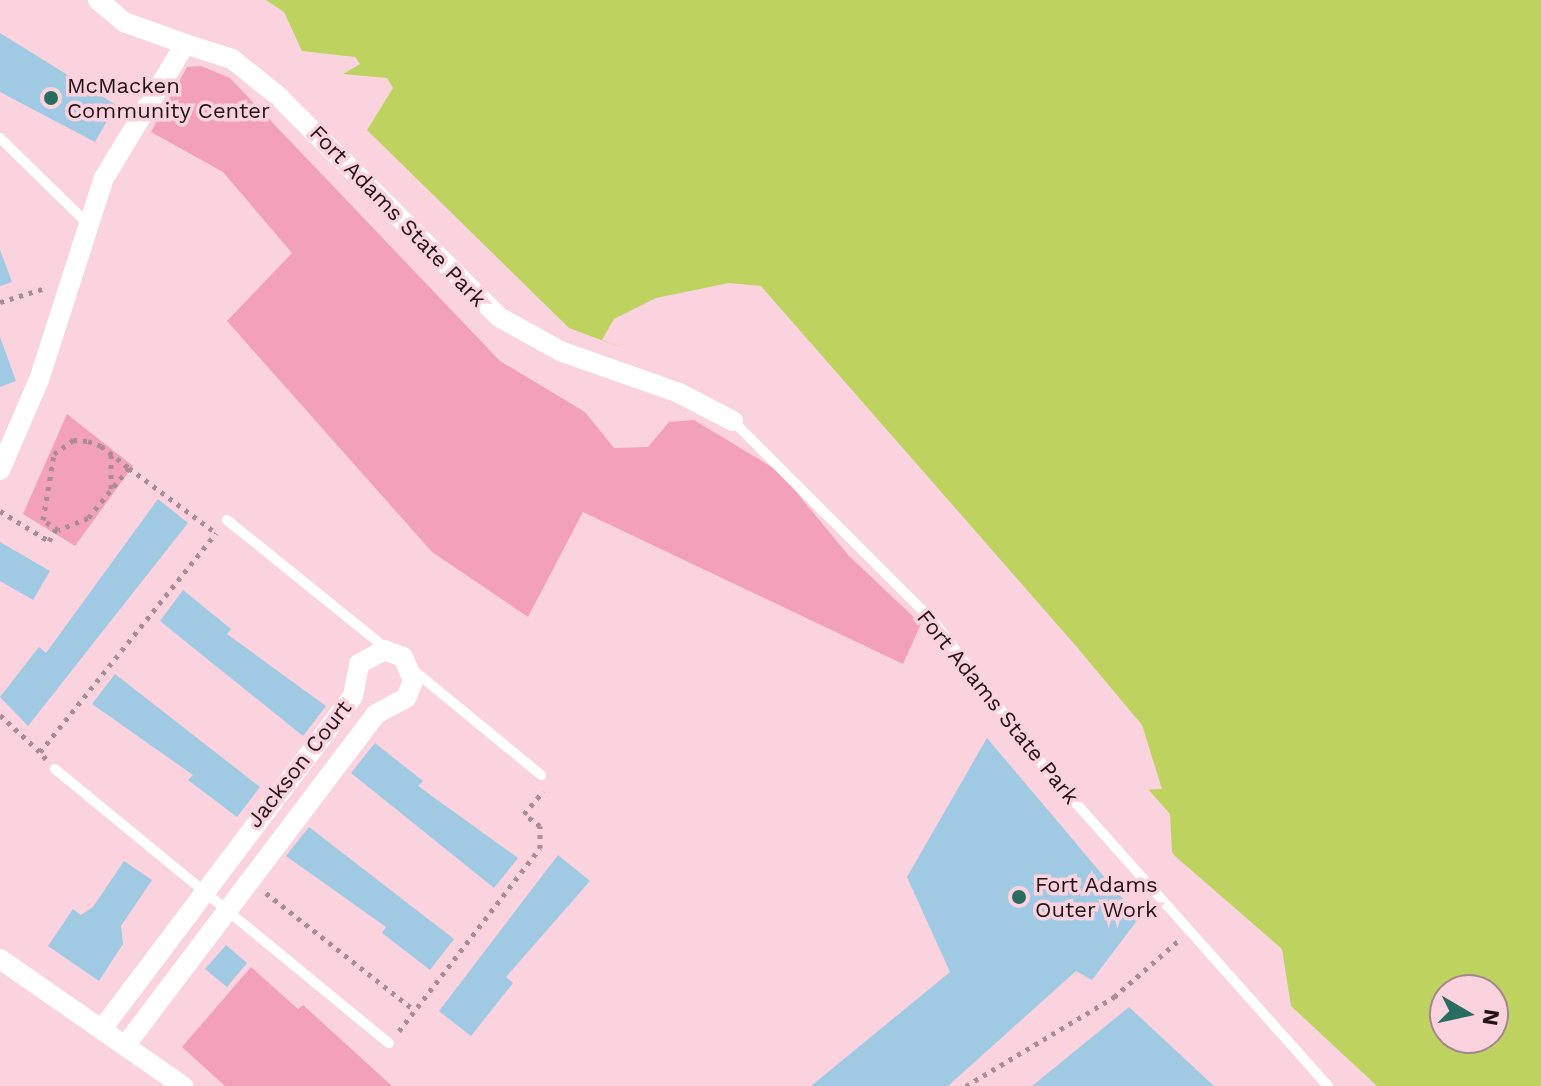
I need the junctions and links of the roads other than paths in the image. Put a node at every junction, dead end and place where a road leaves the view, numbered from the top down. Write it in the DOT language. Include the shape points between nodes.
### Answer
graph roads {
  1 [pos="98,0"];
  2 [pos="185,44"];
  3 [pos="0,138"];
  4 [pos="89,225"];
  5 [pos="733,421"];
  6 [pos="0,470"];
  7 [pos="227,520"];
  8 [pos="389,651"];
  9 [pos="411,668"];
  10 [pos="55,769"];
  11 [pos="541,775"];
  12 [pos="200,890"];
  13 [pos="223,908"];
  14 [pos="0,959"];
  15 [pos="102,1029"];
  16 [pos="389,1043"];
  17 [pos="126,1045"];
  18 [pos="183,1086"];
  19 [pos="1328,1086"];
  1 -- 2 [label="street, Fort Adams State Park" via="136,28"];
  2 -- 4 [label="street" via="104,178"];
  2 -- 5 [label="street, Fort Adams State Park" via="232,59 277,95 326,138 469,295 499,317 560,351 679,393"];
  3 -- 4 [label="lane"];
  4 -- 6 [label="street" via="52,341"];
  5 -- 19 [label="lane, Fort Adams State Park" via="934,622 1050,774"];
  7 -- 8 [label="lane"];
  8 -- 9 [label="street"];
  8 -- 12 [label="street, Jackson Court" via="359,664 353,696"];
  9 -- 11 [label="lane"];
  9 -- 13 [label="street, Jackson Court" via="406,698 376,714"];
  10 -- 12 [label="lane"];
  12 -- 13 [label="lane"];
  12 -- 15 [label="street, Jackson Court"];
  13 -- 16 [label="lane"];
  13 -- 17 [label="street, Jackson Court"];
  14 -- 15 [label="street"];
  15 -- 17 [label="street"];
  17 -- 18 [label="street"];
}
